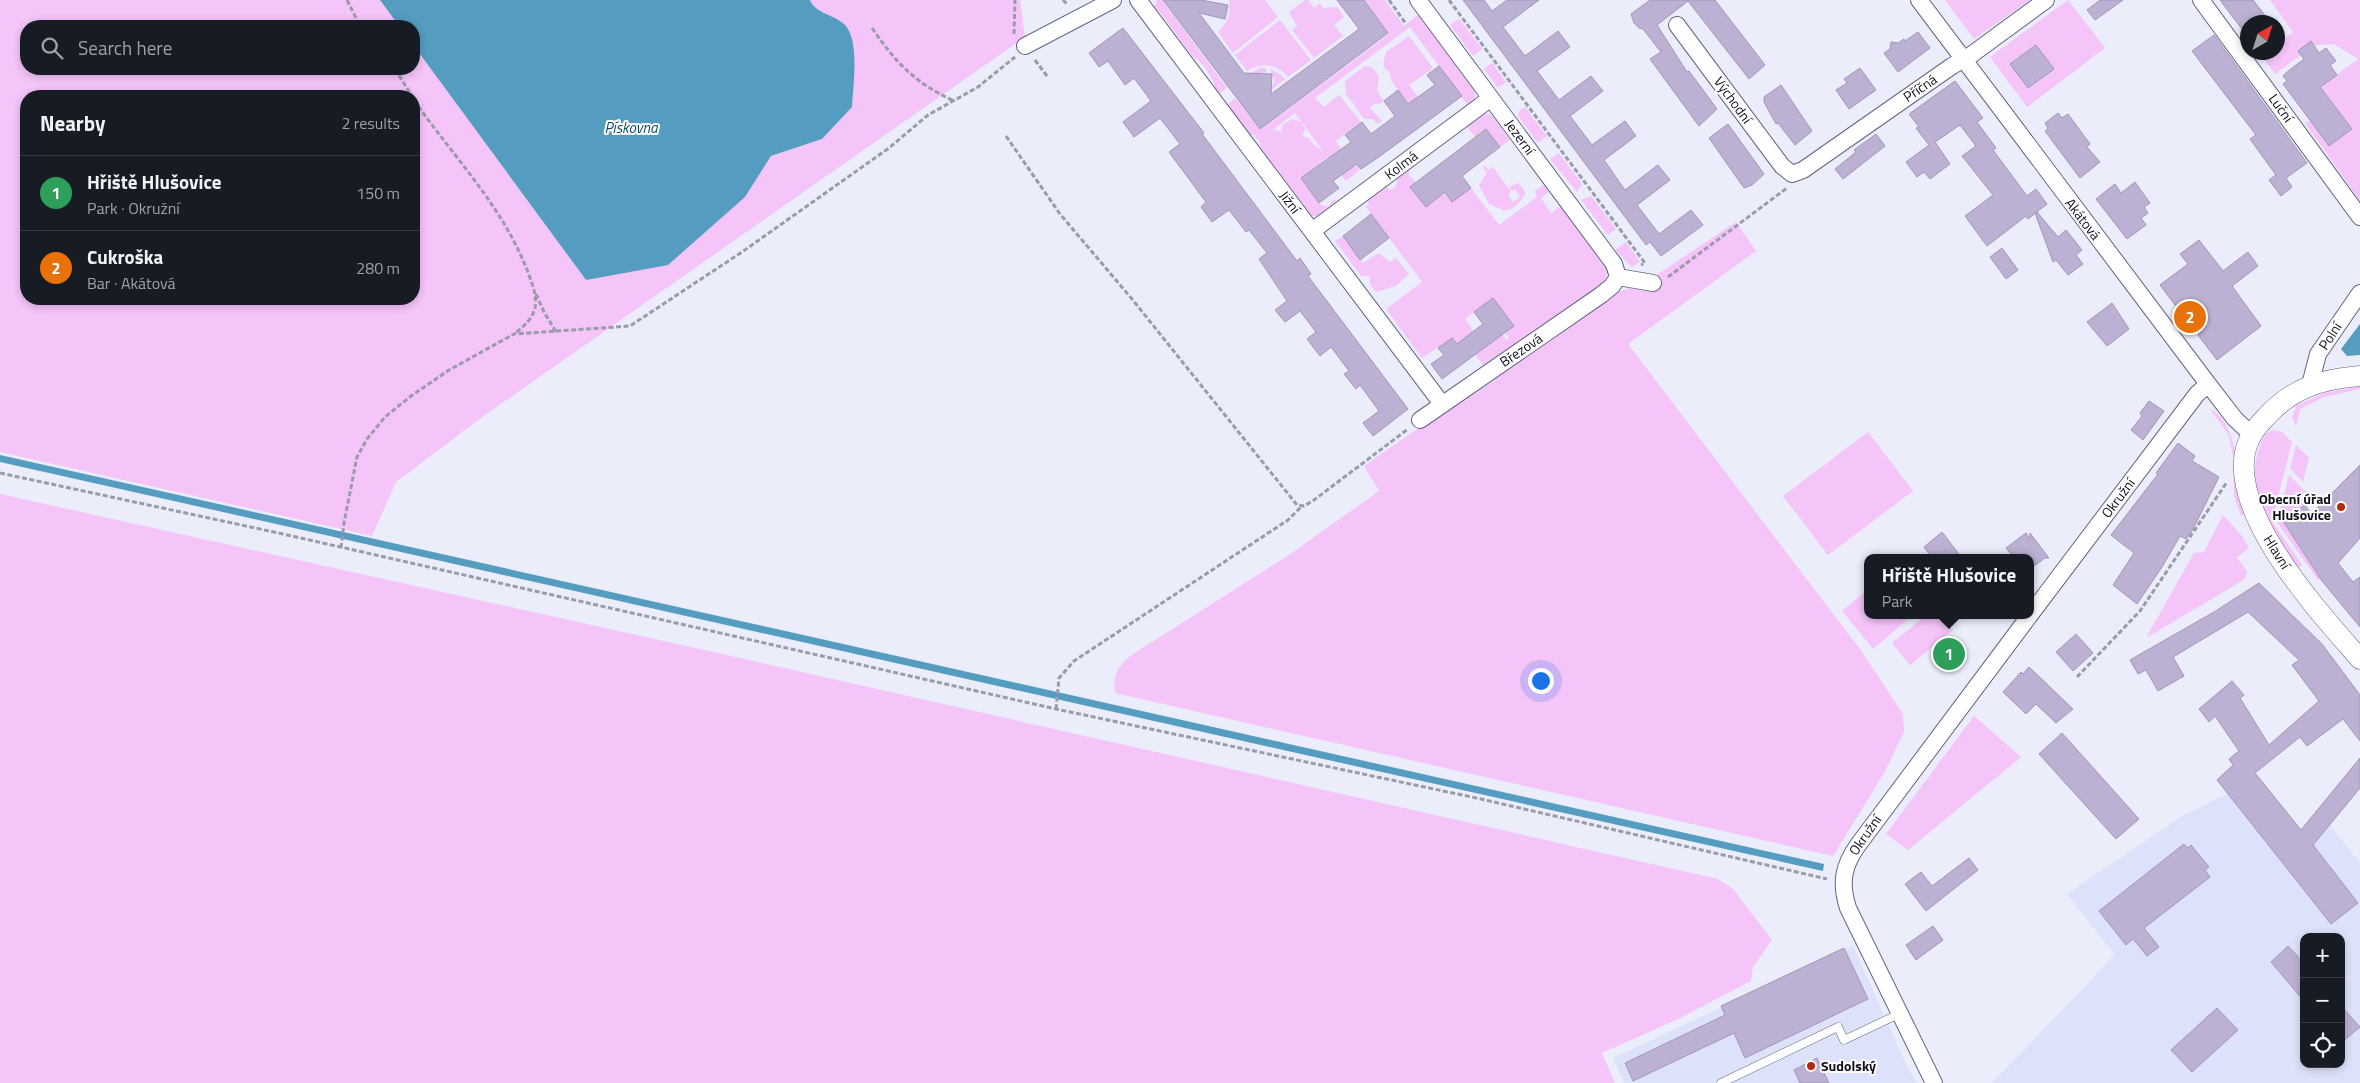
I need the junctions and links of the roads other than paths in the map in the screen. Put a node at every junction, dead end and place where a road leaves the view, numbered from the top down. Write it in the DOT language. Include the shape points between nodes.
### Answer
graph roads {
  1 [pos="1113,0"];
  2 [pos="1138,0"];
  3 [pos="1418,0"];
  4 [pos="1919,0"];
  5 [pos="2046,0"];
  6 [pos="2201,0"];
  7 [pos="1677,25"];
  8 [pos="1017,45"];
  9 [pos="1963,59"];
  10 [pos="1491,98"];
  11 [pos="1792,174"];
  12 [pos="2360,217"];
  13 [pos="1312,232"];
  14 [pos="1618,277"];
  15 [pos="1653,283"];
  16 [pos="2360,293"];
  17 [pos="2360,376"];
  18 [pos="2208,384"];
  19 [pos="2310,385"];
  20 [pos="1442,404"];
  21 [pos="1420,420"];
  22 [pos="2252,435"];
  23 [pos="2034,610"];
  24 [pos="2027,619"];
  25 [pos="2360,659"];
  26 [pos="1899,1014"];
  27 [pos="1721,1083"];
  28 [pos="1934,1083"];
  1 -- 8 [label="street"];
  2 -- 13 [label="street, Jižní"];
  3 -- 10 [label="street, Jezerní"];
  4 -- 9 [label="street, Akátová"];
  5 -- 9 [label="street, Příčná"];
  6 -- 12 [label="street, Luční"];
  7 -- 11 [label="street, Východní" via="1782,166"];
  9 -- 11 [label="street, Příčná" via="1803,170"];
  9 -- 18 [label="street, Akátová"];
  10 -- 13 [label="street, Kolmá"];
  10 -- 14 [label="street, Jezerní" via="1614,264"];
  13 -- 20 [label="street, Jižní"];
  14 -- 15 [label="street"];
  14 -- 20 [label="street, Březová" via="1601,295"];
  16 -- 19 [label="street, Polní" via="2318,354"];
  17 -- 19 [label="street, Hlavní"];
  18 -- 22 [label="street, Akátová"];
  18 -- 23 [label="street, Okružní"];
  19 -- 22 [label="street, Hlavní" via="2281,402"];
  20 -- 21 [label="street, Březová"];
  22 -- 25 [label="street, Hlavní" via="2244,459 2244,477 2261,525 2293,577"];
  24 -- 26 [label="street, Okružní" via="1858,844 1844,870 1842,887 1848,908"];
  26 -- 27 [label="lane" via="1844,1040 1838,1027"];
  26 -- 28 [label="street, Okružní"];
}
